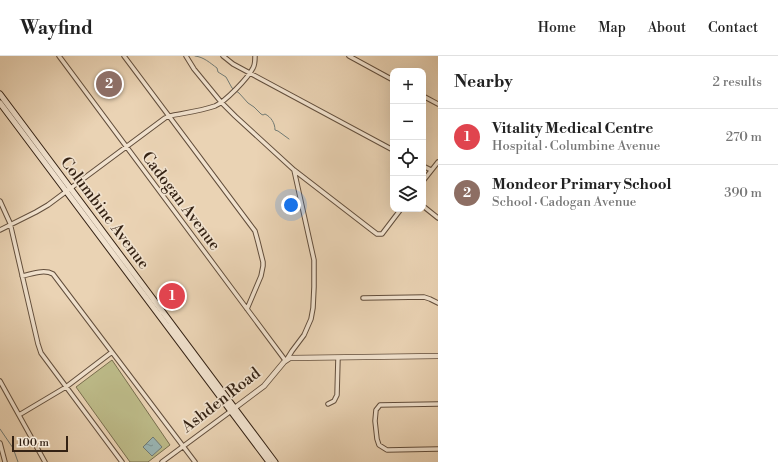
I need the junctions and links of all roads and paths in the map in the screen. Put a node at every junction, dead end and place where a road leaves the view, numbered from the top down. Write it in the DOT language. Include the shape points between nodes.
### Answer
graph roads {
  1 [pos="59,56"];
  2 [pos="124,56"];
  3 [pos="186,56"];
  4 [pos="223,56"];
  5 [pos="255,56"];
  6 [pos="349,56"];
  7 [pos="250,73"];
  8 [pos="390,78"];
  9 [pos="0,94"];
  10 [pos="426,98"];
  11 [pos="221,102"];
  12 [pos="0,103"];
  13 [pos="438,104"];
  14 [pos="169,116"];
  15 [pos="24,131"];
  16 [pos="126,147"];
  17 [pos="390,148"];
  18 [pos="438,162"];
  19 [pos="426,167"];
  20 [pos="294,170"];
  21 [pos="432,170"];
  22 [pos="426,177"];
  23 [pos="68,190"];
  24 [pos="0,201"];
  25 [pos="426,208"];
  26 [pos="399,212"];
  27 [pos="438,218"];
  28 [pos="10,225"];
  29 [pos="0,230"];
  30 [pos="22,276"];
  31 [pos="363,298"];
  32 [pos="438,303"];
  33 [pos="247,309"];
  34 [pos="112,352"];
  35 [pos="438,356"];
  36 [pos="338,358"];
  37 [pos="286,360"];
  38 [pos="0,381"];
  39 [pos="66,387"];
  40 [pos="328,404"];
  41 [pos="438,404"];
  42 [pos="233,410"];
  43 [pos="19,415"];
  44 [pos="0,443"];
  45 [pos="183,446"];
  46 [pos="438,449"];
  47 [pos="5,462"];
  48 [pos="45,462"];
  49 [pos="122,462"];
  50 [pos="162,462"];
  51 [pos="195,462"];
  52 [pos="272,462"];
  1 -- 16 [label="street, Cadogan Avenue"];
  2 -- 14 [label="street"];
  3 -- 11 [label="street"];
  4 -- 7 [label="street"];
  5 -- 7 [label="street"];
  6 -- 8 [label="street"];
  7 -- 11 [label="street"];
  7 -- 17 [label="street"];
  9 -- 15 [label="main road, Columbine Avenue"];
  10 -- 13 [label="street"];
  11 -- 14 [label="street" via="208,108"];
  11 -- 20 [label="street"];
  12 -- 15 [label="main road, Columbine Avenue"];
  14 -- 16 [label="street"];
  14 -- 33 [label="street" via="256,234 263,262"];
  15 -- 23 [label="main road, Columbine Avenue"];
  16 -- 23 [label="street"];
  16 -- 33 [label="street, Cadogan Avenue"];
  18 -- 21 [label="street"];
  19 -- 21 [label="street"];
  20 -- 26 [label="street" via="377,234 384,231"];
  20 -- 37 [label="street, Ashden Road" via="314,260 314,287 311,319 304,335"];
  21 -- 22 [label="street"];
  23 -- 28 [label="street" via="42,209"];
  23 -- 42 [label="main road, Columbine Avenue"];
  24 -- 28 [label="street"];
  25 -- 27 [label="street"];
  28 -- 29 [label="street"];
  28 -- 30 [label="street"];
  30 -- 34 [label="street" via="51,272"];
  30 -- 39 [label="street" via="39,349"];
  31 -- 32 [label="street" via="424,297"];
  33 -- 37 [label="street, Cadogan Avenue"];
  34 -- 39 [label="street"];
  34 -- 45 [label="street"];
  35 -- 36 [label="street"];
  36 -- 37 [label="street"];
  36 -- 40 [label="street" via="337,395 336,399"];
  37 -- 42 [label="street, Ashden Road" via="264,386"];
  38 -- 43 [label="street"];
  39 -- 43 [label="street"];
  39 -- 49 [label="street"];
  41 -- 46 [label="street" via="379,406 375,421 376,439 383,449"];
  42 -- 45 [label="street, Ashden Road"];
  42 -- 52 [label="main road, Columbine Avenue"];
  43 -- 48 [label="street"];
  44 -- 47 [label="street"];
  45 -- 50 [label="street, Ashden Road"];
  45 -- 51 [label="street"];
}
